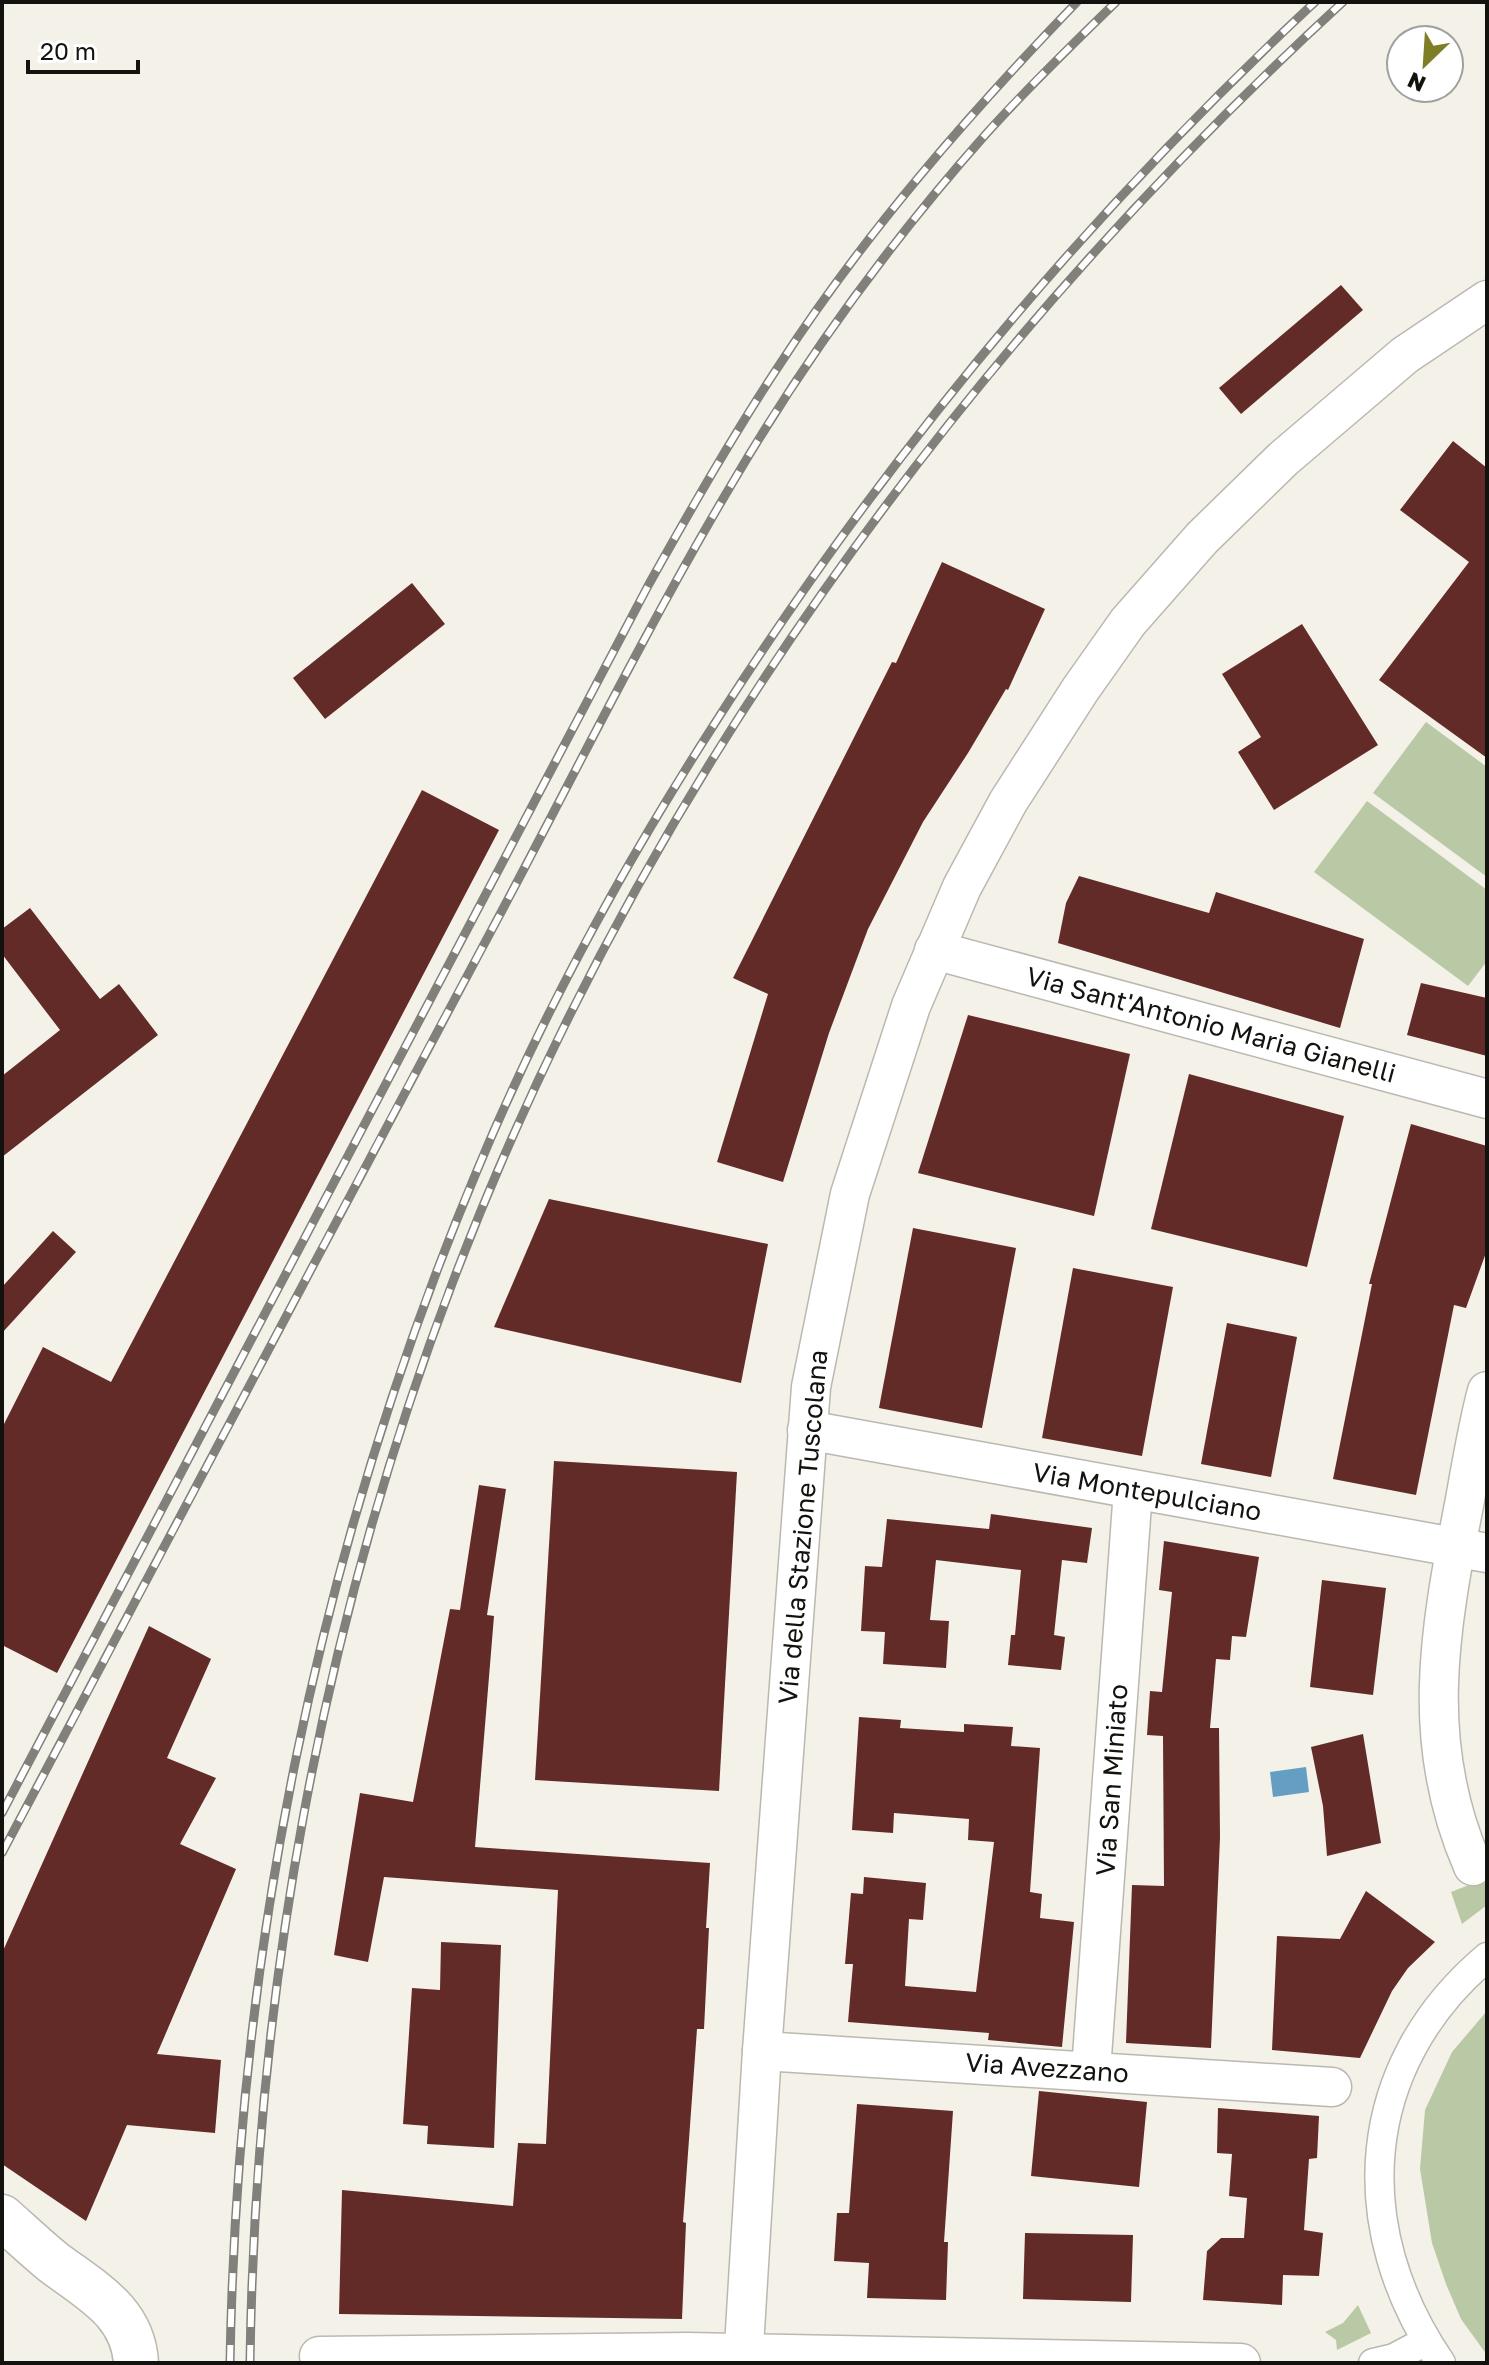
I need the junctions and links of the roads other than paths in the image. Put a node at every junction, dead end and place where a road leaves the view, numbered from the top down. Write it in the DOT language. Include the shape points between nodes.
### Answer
graph roads {
  1 [pos="1487,300"];
  2 [pos="934,950"];
  3 [pos="1487,1099"];
  4 [pos="1487,1391"];
  5 [pos="807,1430"];
  6 [pos="1133,1490"];
  7 [pos="1471,1550"];
  8 [pos="1473,1866"];
  9 [pos="1487,1957"];
  10 [pos="762,2051"];
  11 [pos="1091,2070"];
  12 [pos="1332,2087"];
  13 [pos="2,2217"];
  14 [pos="1433,2352"];
  15 [pos="319,2356"];
  16 [pos="743,2358"];
  17 [pos="1049,2360"];
  18 [pos="136,2363"];
  19 [pos="1241,2363"];
  20 [pos="1373,2363"];
  1 -- 2 [label="street, Via della Stazione Tuscolana" via="1405,355 1283,459 1212,527 1128,622 1008,802"];
  2 -- 3 [label="street, Via Sant'Antonio Maria Gianelli"];
  2 -- 5 [label="street, Via della Stazione Tuscolana" via="850,1194 818,1344"];
  4 -- 7 [label="street"];
  5 -- 6 [label="street, Via Montepulciano"];
  5 -- 10 [label="street, Via della Stazione Tuscolana"];
  6 -- 7 [label="street, Via Montepulciano"];
  6 -- 11 [label="street, Via San Miniato"];
  7 -- 8 [label="street" via="1440,1643 1438,1719 1453,1811"];
  9 -- 14 [label="street" via="1449,1992 1409,2052 1382,2126 1382,2221 1399,2283"];
  10 -- 11 [label="street, Via Avezzano"];
  10 -- 16 [label="street, Via della Stazione Tuscolana"];
  11 -- 12 [label="street, Via Avezzano"];
  13 -- 18 [label="street" via="110,2304 130,2332"];
  14 -- 20 [label="street"];
  15 -- 16 [label="street"];
  16 -- 17 [label="street"];
  17 -- 19 [label="street"];
}
